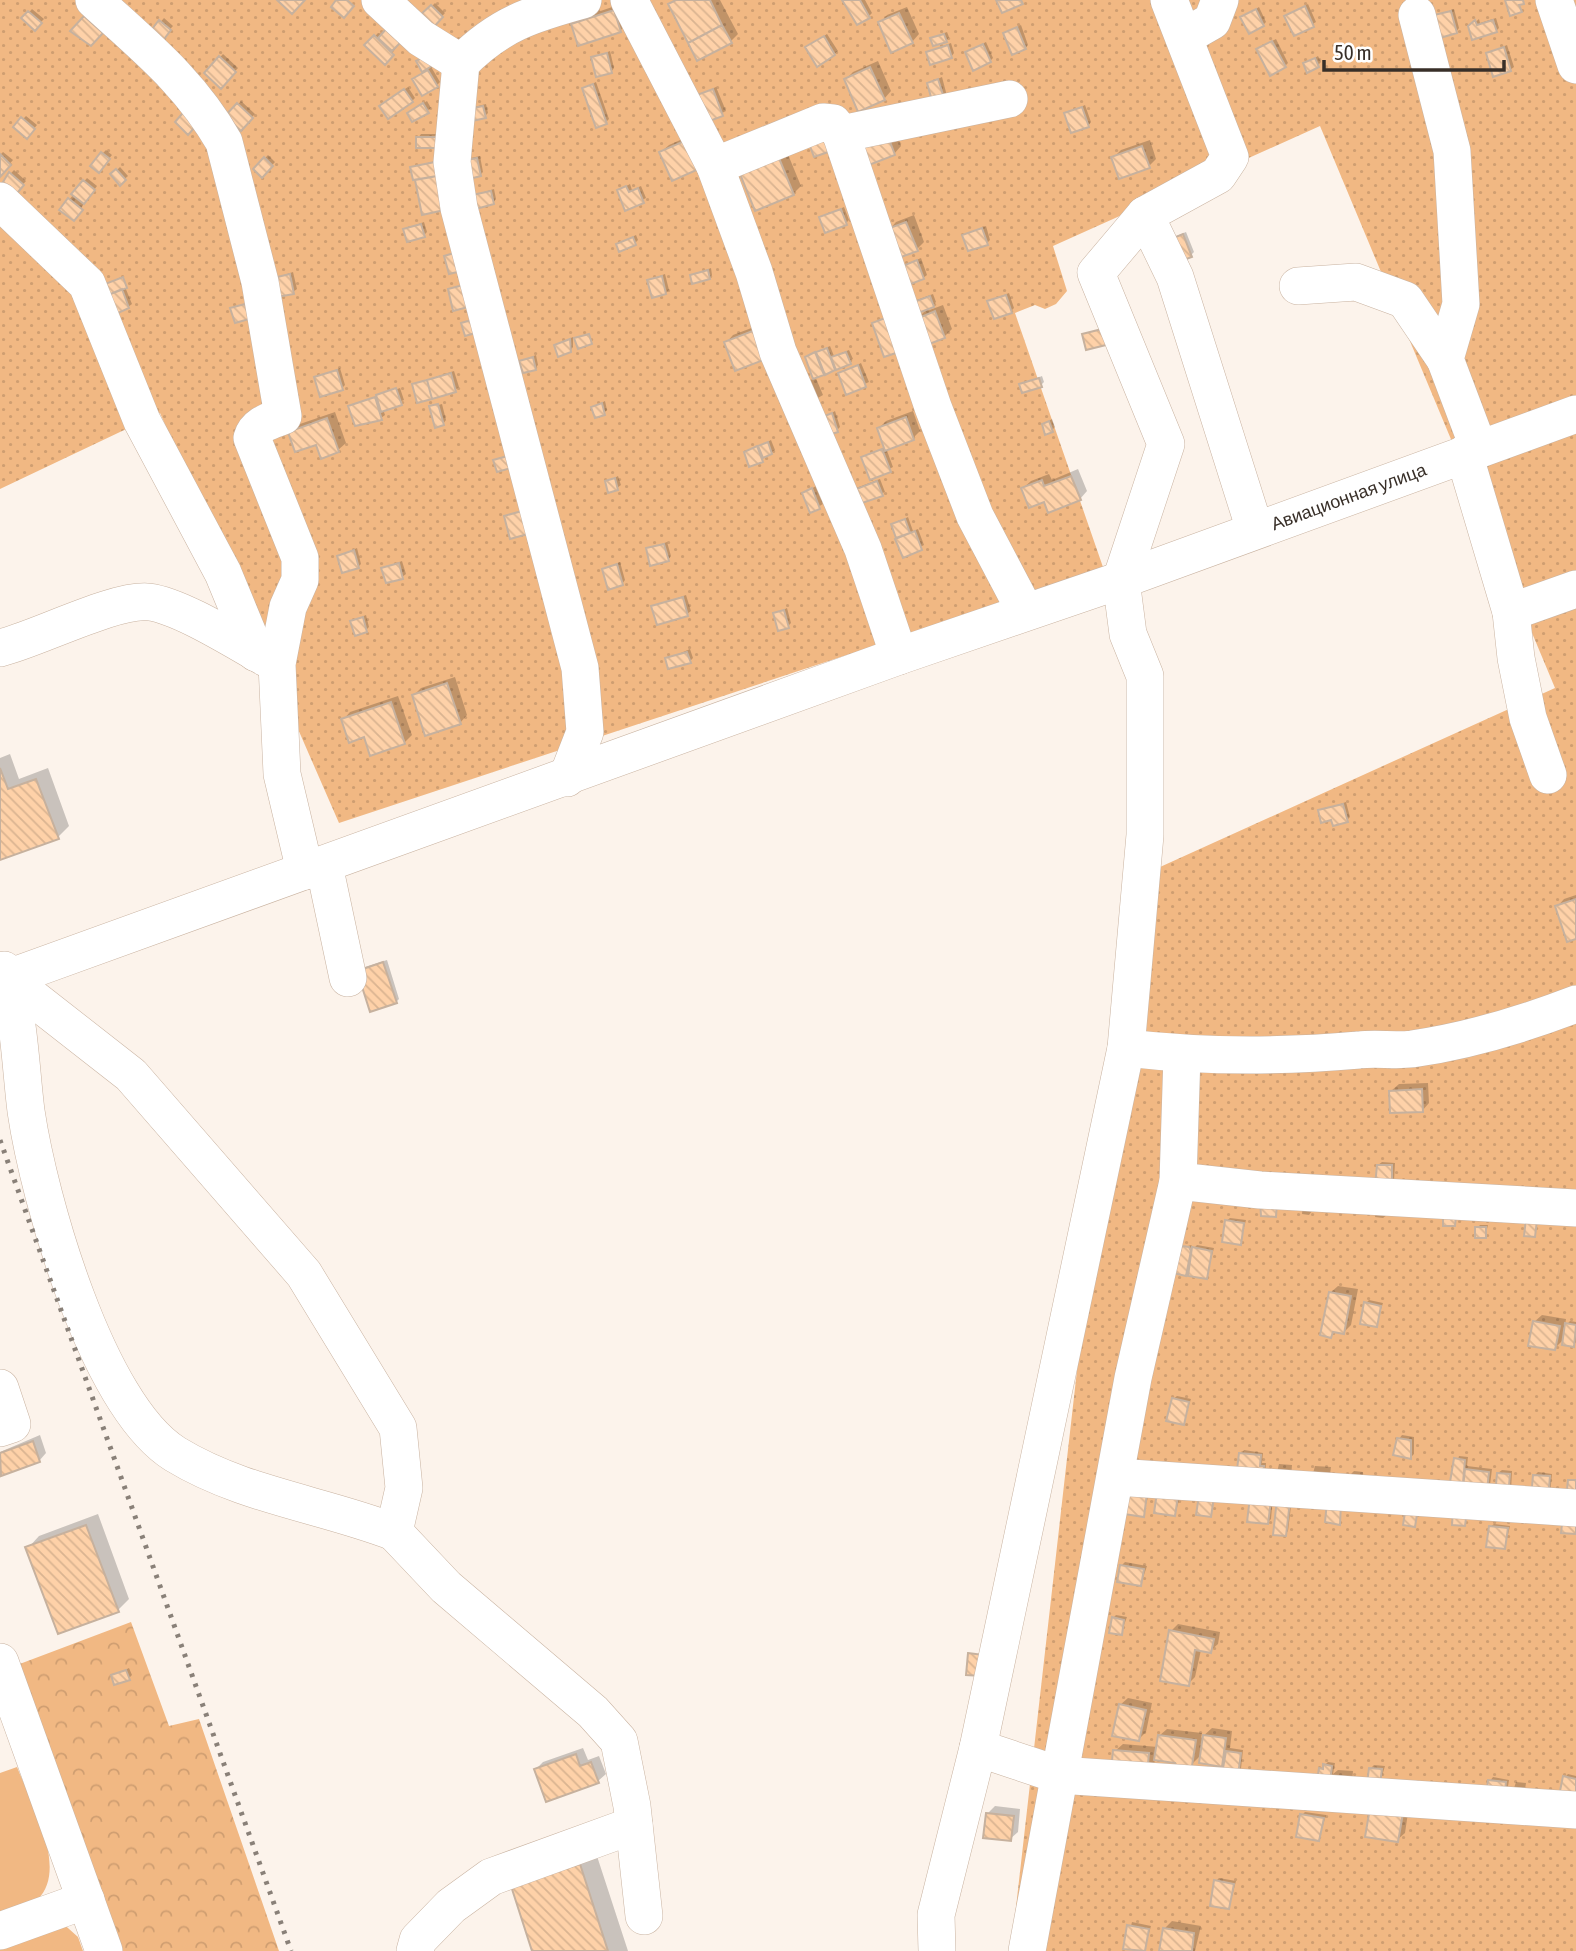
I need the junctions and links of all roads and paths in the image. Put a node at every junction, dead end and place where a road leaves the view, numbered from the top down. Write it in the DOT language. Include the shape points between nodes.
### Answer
graph roads {
  1 [pos="93,0"];
  2 [pos="380,0"];
  3 [pos="583,0"];
  4 [pos="629,0"];
  5 [pos="1169,0"];
  6 [pos="1220,0"];
  7 [pos="1554,0"];
  8 [pos="1417,15"];
  9 [pos="1184,37"];
  10 [pos="461,63"];
  11 [pos="1576,65"];
  12 [pos="1009,99"];
  13 [pos="841,134"];
  14 [pos="715,166"];
  15 [pos="0,201"];
  16 [pos="1145,215"];
  17 [pos="1298,286"];
  18 [pos="1445,359"];
  19 [pos="1576,414"];
  20 [pos="1471,452"];
  21 [pos="1255,530"];
  22 [pos="1121,580"];
  23 [pos="1576,589"];
  24 [pos="1025,611"];
  25 [pos="1511,612"];
  26 [pos="0,648"];
  27 [pos="899,656"];
  28 [pos="267,658"];
  29 [pos="1548,775"];
  30 [pos="567,778"];
  31 [pos="314,868"];
  32 [pos="2,973"];
  33 [pos="348,978"];
  34 [pos="1576,1004"];
  35 [pos="1126,1048"];
  36 [pos="1182,1055"];
  37 [pos="1178,1181"];
  38 [pos="1576,1208"];
  39 [pos="0,1388"];
  40 [pos="0,1428"];
  41 [pos="1116,1477"];
  42 [pos="1576,1508"];
  43 [pos="394,1532"];
  44 [pos="0,1662"];
  45 [pos="978,1748"];
  46 [pos="15,1754"];
  47 [pos="1059,1775"];
  48 [pos="1576,1810"];
  49 [pos="634,1825"];
  50 [pos="86,1900"];
  51 [pos="644,1916"];
  52 [pos="0,1931"];
  53 [pos="104,1951"];
  54 [pos="415,1951"];
  55 [pos="937,1951"];
  56 [pos="1027,1951"];
  1 -- 28 [label="street" via="183,82 224,142 260,282 283,416 262,424 252,438 299,558 300,580"];
  2 -- 10 [label="street" via="421,38"];
  3 -- 10 [label="street" via="503,27"];
  4 -- 14 [label="street"];
  5 -- 9 [label="street"];
  6 -- 9 [label="street" via="1212,21"];
  7 -- 11 [label="street"];
  8 -- 18 [label="street" via="1452,151 1461,304"];
  9 -- 16 [label="street" via="1230,157 1218,175"];
  10 -- 30 [label="street" via="452,162 459,208 580,668 586,732"];
  12 -- 13 [label="street"];
  13 -- 14 [label="street" via="833,123 823,122"];
  13 -- 24 [label="street" via="933,407 975,516"];
  14 -- 27 [label="street" via="778,352 863,550"];
  15 -- 28 [label="street" via="87,284 142,421"];
  16 -- 21 [label="street" via="1175,278"];
  16 -- 22 [label="street" via="1096,273 1166,444"];
  17 -- 18 [label="street" via="1356,282 1405,300"];
  18 -- 20 [label="street"];
  19 -- 20 [label="street, Авиационная улица"];
  20 -- 21 [label="street, Авиационная улица"];
  20 -- 25 [label="street"];
  21 -- 22 [label="street, Авиационная улица"];
  22 -- 24 [label="street, Авиационная улица"];
  22 -- 35 [label="street" via="1128,634 1145,676 1145,835"];
  23 -- 25 [label="street"];
  24 -- 27 [label="street, Авиационная улица"];
  25 -- 29 [label="street" via="1528,718"];
  26 -- 28 [label="street" via="121,606 149,602"];
  27 -- 30 [label="street, Авиационная улица"];
  28 -- 31 [label="street" via="282,774"];
  30 -- 31 [label="street, Авиационная улица"];
  31 -- 32 [label="street, Авиационная улица"];
  31 -- 33 [label="street"];
  32 -- 43 [label="street" via="131,1075 304,1274 398,1428 404,1488"];
  32 -- 43 [label="street" via="19,1032 27,1112 56,1242 123,1397 173,1453 212,1473 270,1496 345,1513"];
  34 -- 36 [label="street" via="1511,1026 1408,1049 1278,1057"];
  35 -- 36 [label="street"];
  35 -- 45 [label="street"];
  36 -- 37 [label="street"];
  37 -- 38 [label="street"];
  37 -- 41 [label="street" via="1133,1378"];
  39 -- 40 [label="street" via="12,1424"];
  41 -- 42 [label="street"];
  41 -- 47 [label="street"];
  43 -- 49 [label="street" via="446,1587 593,1712 619,1741"];
  44 -- 46 [label="street"];
  45 -- 47 [label="street"];
  45 -- 55 [label="street" via="936,1915"];
  46 -- 50 [label="street"];
  47 -- 48 [label="street"];
  47 -- 56 [label="street"];
  49 -- 51 [label="street"];
  49 -- 54 [label="street" via="491,1877 451,1906 418,1940"];
  50 -- 52 [label="street"];
  50 -- 53 [label="street"];
}
